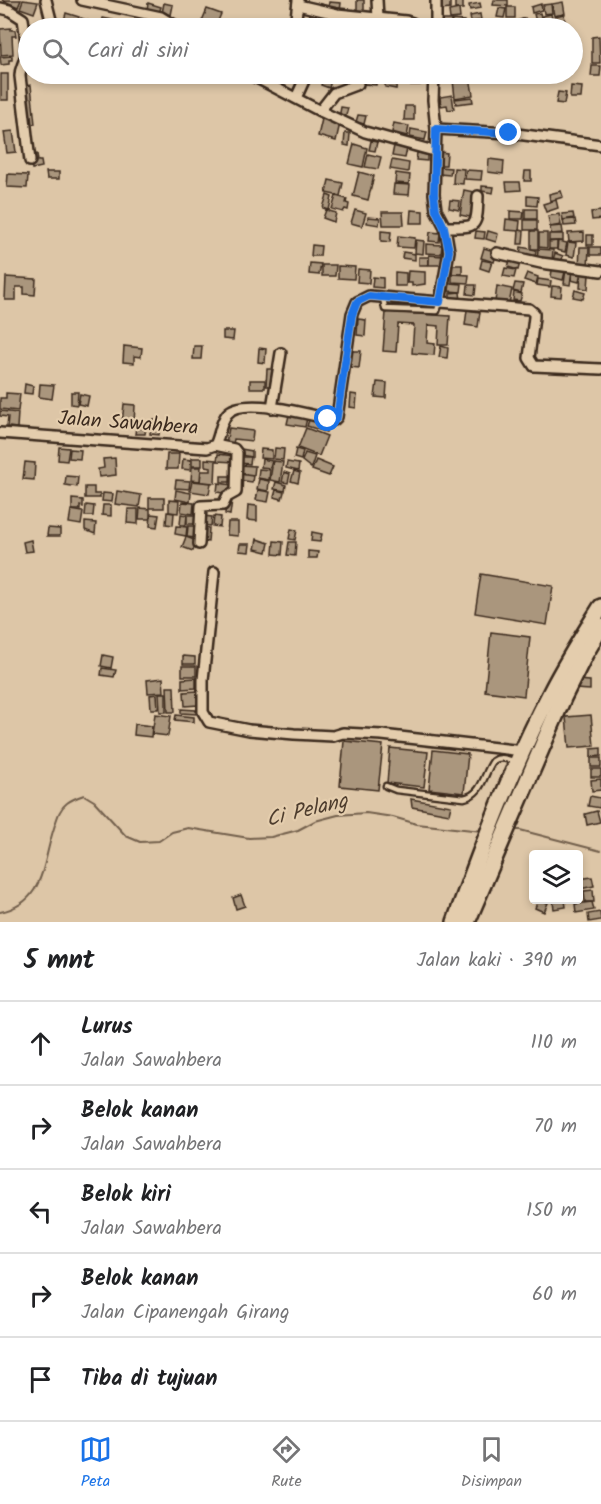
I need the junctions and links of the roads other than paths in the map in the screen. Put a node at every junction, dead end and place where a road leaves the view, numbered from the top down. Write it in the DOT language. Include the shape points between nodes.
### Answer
graph roads {
  1 [pos="46,0"];
  2 [pos="82,0"];
  3 [pos="377,0"];
  4 [pos="436,0"];
  5 [pos="298,2"];
  6 [pos="0,8"];
  7 [pos="23,18"];
  8 [pos="50,18"];
  9 [pos="163,18"];
  10 [pos="296,18"];
  11 [pos="378,18"];
  12 [pos="436,18"];
  13 [pos="21,84"];
  14 [pos="269,84"];
  15 [pos="302,84"];
  16 [pos="358,84"];
  17 [pos="434,84"];
  18 [pos="296,98"];
  19 [pos="320,111"];
  20 [pos="436,129"];
  21 [pos="601,145"];
  22 [pos="434,151"];
  23 [pos="30,161"];
  24 [pos="478,195"];
  25 [pos="444,227"];
  26 [pos="497,253"];
  27 [pos="601,271"];
  28 [pos="440,302"];
  29 [pos="281,353"];
  30 [pos="601,369"];
  31 [pos="272,408"];
  32 [pos="0,433"];
  33 [pos="215,445"];
  34 [pos="199,544"];
  35 [pos="214,572"];
  36 [pos="601,607"];
  37 [pos="600,630"];
  38 [pos="520,757"];
  39 [pos="386,786"];
  40 [pos="488,854"];
  41 [pos="455,922"];
  42 [pos="467,922"];
  1 -- 8 [label="street"];
  2 -- 9 [label="street"];
  3 -- 11 [label="street"];
  4 -- 12 [label="street"];
  5 -- 10 [label="street"];
  5 -- 11 [label="street" via="337,14"];
  6 -- 7 [label="street"];
  13 -- 23 [label="street"];
  14 -- 18 [label="street"];
  15 -- 18 [label="street"];
  16 -- 19 [label="street" via="334,93"];
  17 -- 20 [label="street"];
  18 -- 19 [label="street"];
  19 -- 22 [label="street" via="381,138"];
  20 -- 21 [label="street" via="509,133"];
  20 -- 22 [label="street"];
  22 -- 25 [label="street" via="435,204"];
  24 -- 25 [label="street" via="477,220 473,224"];
  25 -- 28 [label="street" via="449,251"];
  26 -- 27 [label="street"];
  28 -- 30 [label="street, Jalan Sawahbera" via="529,309 534,313 529,358 534,366"];
  28 -- 31 [label="street, Jalan Sawahbera" via="361,298 352,315 337,417 334,420"];
  29 -- 31 [label="street"];
  31 -- 33 [label="street, Jalan Sawahbera" via="231,410"];
  32 -- 33 [label="street, Jalan Sawahbera" via="199,448"];
  33 -- 34 [label="street" via="237,453 236,492 227,496 223,505 201,506"];
  35 -- 38 [label="street" via="203,680 203,712 209,722 294,734 382,735"];
  36 -- 38 [label="main road" via="550,693"];
  37 -- 40 [label="main road"];
  38 -- 39 [label="lane" via="492,761 478,792 464,798"];
  38 -- 40 [label="main road" via="502,796"];
  40 -- 41 [label="main road"];
  40 -- 42 [label="main road"];
}
